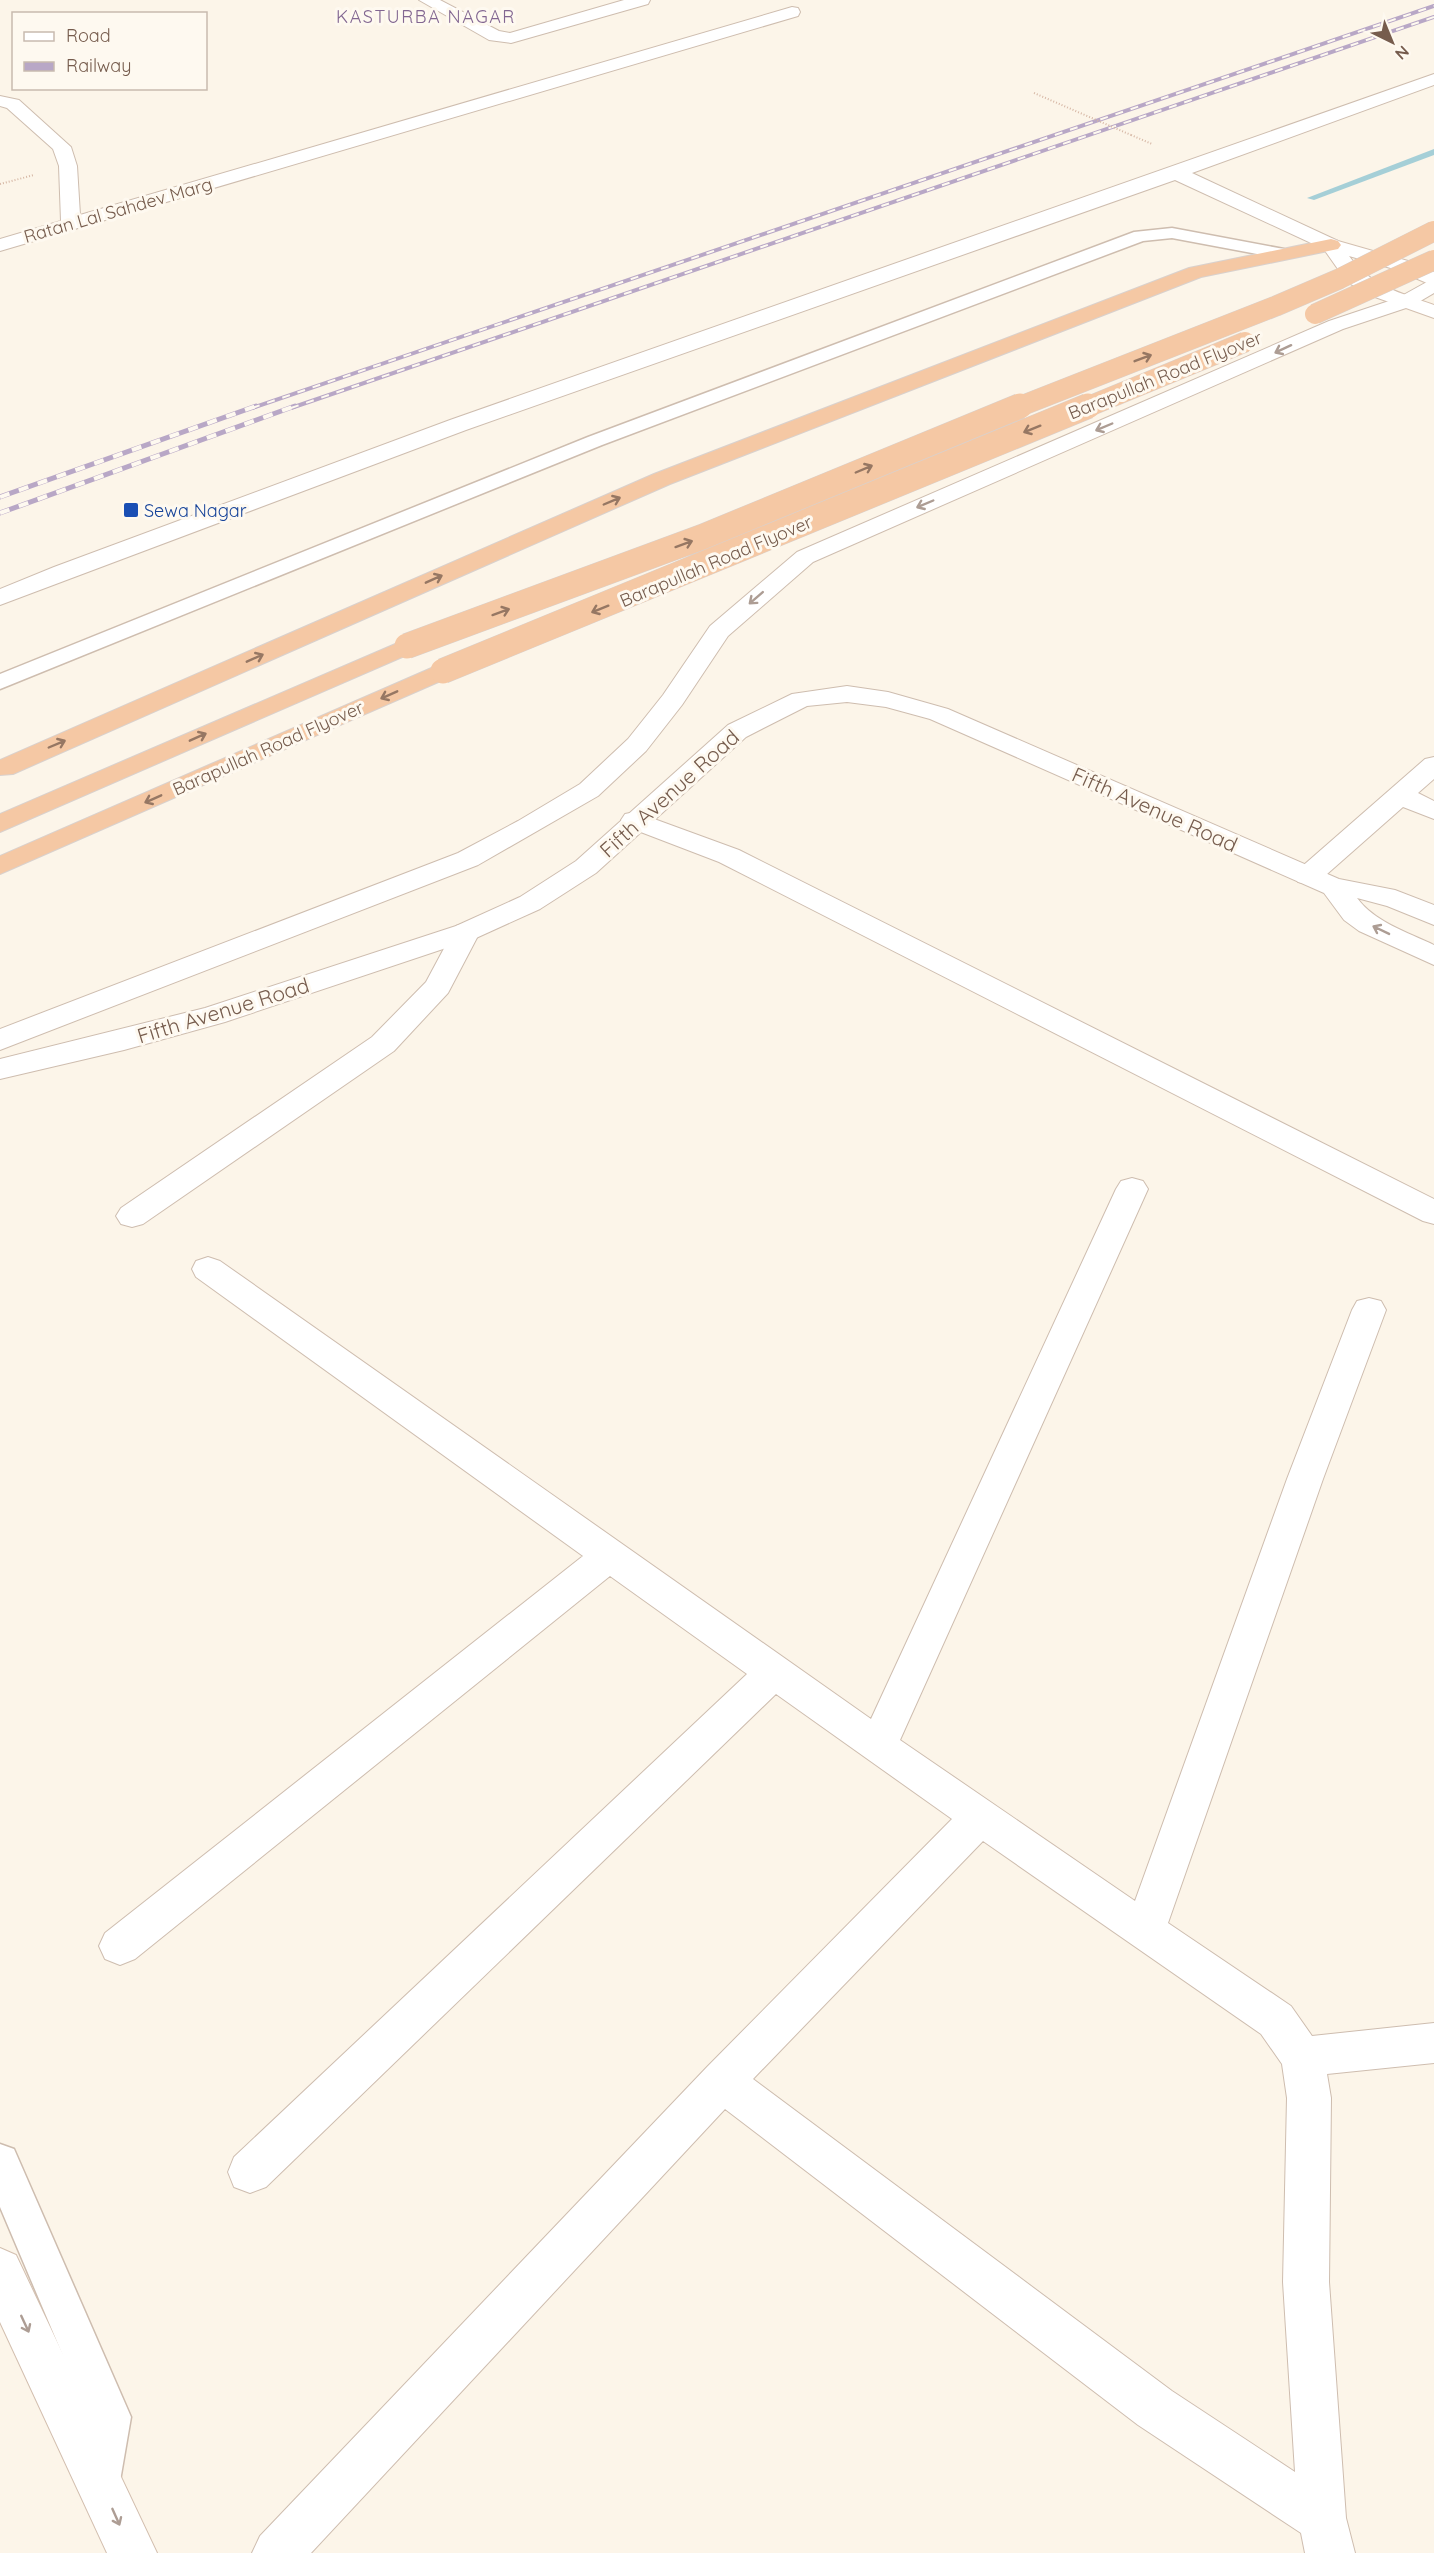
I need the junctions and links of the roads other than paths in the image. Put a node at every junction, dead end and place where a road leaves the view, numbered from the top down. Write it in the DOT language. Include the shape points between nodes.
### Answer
graph roads {
  1 [pos="427,0"];
  2 [pos="642,0"];
  3 [pos="762,0"];
  4 [pos="1434,79"];
  5 [pos="0,101"];
  6 [pos="1176,173"];
  7 [pos="71,224"];
  8 [pos="1434,231"];
  9 [pos="0,245"];
  10 [pos="1331,245"];
  11 [pos="1434,250"];
  12 [pos="1284,254"];
  13 [pos="1434,260"];
  14 [pos="1401,265"];
  15 [pos="1434,282"];
  16 [pos="1367,286"];
  17 [pos="1406,302"];
  18 [pos="1434,312"];
  19 [pos="1336,325"];
  20 [pos="0,598"];
  21 [pos="228,669"];
  22 [pos="0,682"];
  23 [pos="272,705"];
  24 [pos="104,751"];
  25 [pos="1434,765"];
  26 [pos="2,768"];
  27 [pos="1400,795"];
  28 [pos="1434,811"];
  29 [pos="635,820"];
  30 [pos="0,824"];
  31 [pos="0,866"];
  32 [pos="1321,881"];
  33 [pos="1434,916"];
  34 [pos="466,932"];
  35 [pos="1434,956"];
  36 [pos="0,1040"];
  37 [pos="0,1069"];
  38 [pos="1132,1189"];
  39 [pos="1434,1213"];
  40 [pos="132,1216"];
  41 [pos="208,1269"];
  42 [pos="1369,1310"];
  43 [pos="608,1557"];
  44 [pos="775,1671"];
  45 [pos="879,1744"];
  46 [pos="979,1818"];
  47 [pos="1145,1931"];
  48 [pos="120,1946"];
  49 [pos="1434,2043"];
  50 [pos="1302,2057"];
  51 [pos="722,2081"];
  52 [pos="0,2162"];
  53 [pos="250,2172"];
  54 [pos="0,2271"];
  55 [pos="99,2481"];
  56 [pos="1326,2536"];
  57 [pos="132,2553"];
  58 [pos="277,2553"];
  1 -- 2 [label="street" via="495,36 511,38"];
  3 -- 7 [label="street, Ratan Lal Sahdev Marg" via="792,12"];
  4 -- 6 [label="street"];
  5 -- 7 [label="street" via="13,104 62,147 68,166"];
  6 -- 10 [label="street"];
  6 -- 20 [label="street" via="459,425"];
  7 -- 9 [label="street, Ratan Lal Sahdev Marg"];
  23 -- 8 [label="highway, Barapullah Road Flyover, one-way, bridge" via="406,646 702,537 934,440 1276,306"];
  10 -- 12 [label="highway"];
  10 -- 14 [label="street"];
  10 -- 16 [label="street" via="1353,278"];
  11 -- 14 [label="street"];
  21 -- 12 [label="highway, one-way" via="662,479 1196,272"];
  12 -- 22 [label="lane" via="1172,233 1140,236 595,441"];
  13 -- 31 [label="highway, Barapullah Road Flyover, one-way, bridge" via="1299,321 686,575 443,671"];
  14 -- 15 [label="street"];
  14 -- 16 [label="street"];
  15 -- 17 [label="street"];
  16 -- 17 [label="street"];
  16 -- 19 [label="street"];
  17 -- 18 [label="street"];
  17 -- 19 [label="street"];
  19 -- 36 [label="street, one-way" via="805,557 720,631 637,745 589,790 528,827 468,859"];
  21 -- 23 [label="highway"];
  21 -- 24 [label="highway"];
  24 -- 23 [label="highway, Barapullah Road Flyover, one-way"];
  26 -- 24 [label="highway, one-way"];
  24 -- 30 [label="highway"];
  25 -- 27 [label="street"];
  27 -- 28 [label="street"];
  27 -- 32 [label="street"];
  29 -- 32 [label="street, Fifth Avenue Road" via="737,730 801,699 846,694 939,714"];
  29 -- 34 [label="street, Fifth Avenue Road" via="586,867 530,903"];
  29 -- 39 [label="street" via="729,856"];
  32 -- 33 [label="street, Fifth Avenue Road" via="1390,895"];
  35 -- 32 [label="street, Fifth Avenue Road, one-way" via="1369,925"];
  34 -- 37 [label="street, Fifth Avenue Road" via="215,1015"];
  34 -- 40 [label="street" via="438,986 383,1044"];
  38 -- 45 [label="street"];
  41 -- 43 [label="street"];
  42 -- 47 [label="street"];
  43 -- 44 [label="street"];
  43 -- 48 [label="street"];
  44 -- 45 [label="street"];
  44 -- 53 [label="street"];
  45 -- 46 [label="street"];
  46 -- 47 [label="street"];
  46 -- 51 [label="street"];
  47 -- 50 [label="street" via="1276,2020"];
  49 -- 50 [label="street"];
  50 -- 56 [label="street" via="1309,2098 1306,2282"];
  51 -- 56 [label="street"];
  51 -- 58 [label="street"];
  52 -- 55 [label="lane" via="110,2417"];
  54 -- 55 [label="street, one-way"];
  55 -- 57 [label="street, one-way"];
}
